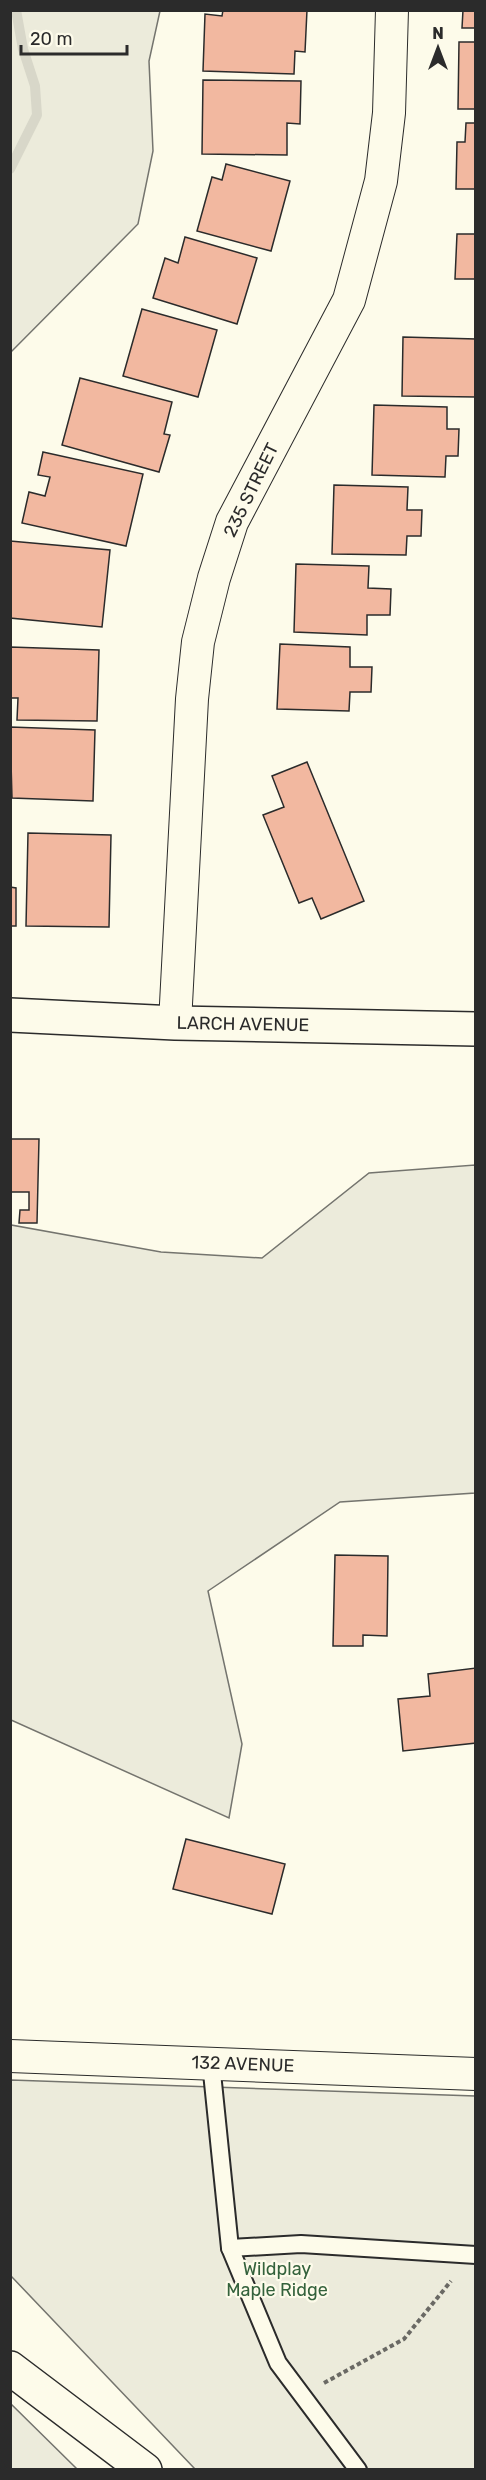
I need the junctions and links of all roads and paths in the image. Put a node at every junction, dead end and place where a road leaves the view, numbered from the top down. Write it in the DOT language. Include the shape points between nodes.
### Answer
graph roads {
  1 [pos="392,10"];
  2 [pos="10,1015"];
  3 [pos="175,1023"];
  4 [pos="476,1029"];
  5 [pos="10,2056"];
  6 [pos="212,2063"];
  7 [pos="476,2074"];
  8 [pos="230,2248"];
  9 [pos="474,2254"];
  10 [pos="10,2368"];
  11 [pos="302,2395"];
  12 [pos="145,2469"];
  13 [pos="358,2469"];
  1 -- 3 [label="street, 235 STREET" via="389,113 381,181 349,300 232,522 198,642"];
  2 -- 3 [label="street, LARCH AVENUE"];
  3 -- 4 [label="street, LARCH AVENUE"];
  5 -- 6 [label="street, 132 AVENUE"];
  6 -- 7 [label="street, 132 AVENUE"];
  6 -- 8 [label="lane"];
  8 -- 9 [label="lane" via="301,2244"];
  8 -- 11 [label="lane" via="278,2363"];
  9 -- 11 [label="path" via="404,2339"];
  10 -- 12 [label="street"];
  11 -- 13 [label="lane"];
}
